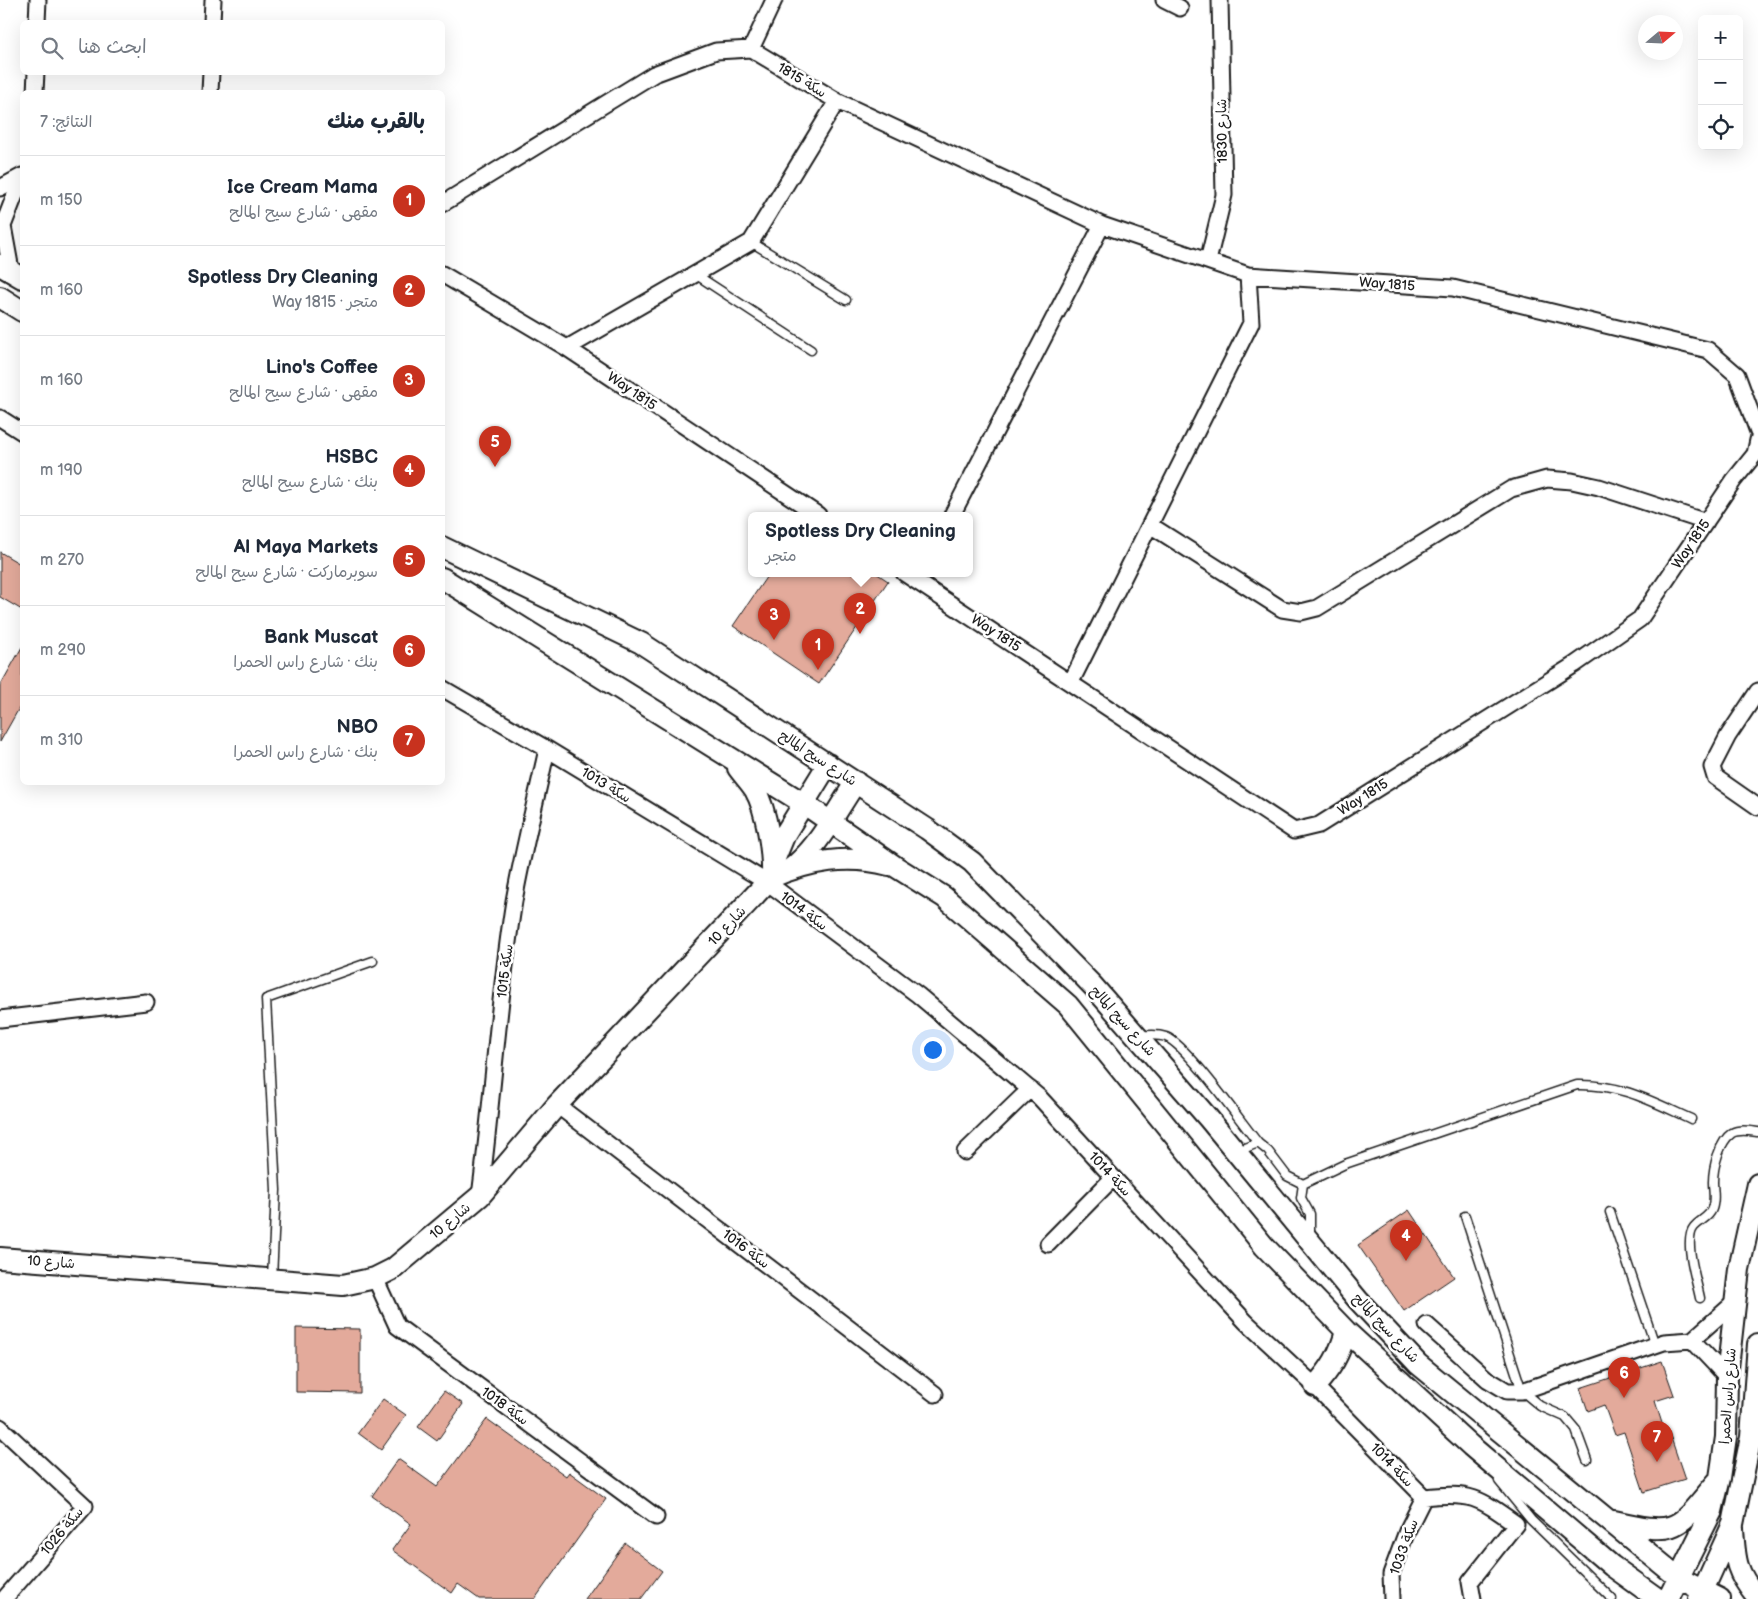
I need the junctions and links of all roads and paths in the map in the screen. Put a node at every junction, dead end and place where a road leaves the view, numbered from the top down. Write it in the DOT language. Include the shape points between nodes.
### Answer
graph roads {
  1 [pos="38,0"];
  2 [pos="213,0"];
  3 [pos="774,0"];
  4 [pos="1164,0"];
  5 [pos="1220,0"];
  6 [pos="1180,8"];
  7 [pos="37,20"];
  8 [pos="212,20"];
  9 [pos="751,48"];
  10 [pos="36,75"];
  11 [pos="211,75"];
  12 [pos="35,90"];
  13 [pos="210,90"];
  14 [pos="837,101"];
  15 [pos="20,178"];
  16 [pos="20,182"];
  17 [pos="0,188"];
  18 [pos="445,202"];
  19 [pos="1102,225"];
  20 [pos="1,226"];
  21 [pos="751,242"];
  22 [pos="1174,249"];
  23 [pos="1208,261"];
  24 [pos="11,271"];
  25 [pos="695,274"];
  26 [pos="1248,275"];
  27 [pos="445,276"];
  28 [pos="0,297"];
  29 [pos="846,300"];
  30 [pos="20,310"];
  31 [pos="567,348"];
  32 [pos="811,350"];
  33 [pos="0,418"];
  34 [pos="20,431"];
  35 [pos="1758,432"];
  36 [pos="1758,440"];
  37 [pos="813,512"];
  38 [pos="954,512"];
  39 [pos="1706,522"];
  40 [pos="1150,525"];
  41 [pos="445,548"];
  42 [pos="920,577"];
  43 [pos="445,580"];
  44 [pos="1071,682"];
  45 [pos="445,690"];
  46 [pos="1758,691"];
  47 [pos="548,749"];
  48 [pos="729,756"];
  49 [pos="828,764"];
  50 [pos="856,782"];
  51 [pos="803,803"];
  52 [pos="1758,806"];
  53 [pos="830,820"];
  54 [pos="896,867"];
  55 [pos="775,874"];
  56 [pos="373,961"];
  57 [pos="146,1002"];
  58 [pos="0,1019"];
  59 [pos="1137,1037"];
  60 [pos="1030,1089"];
  61 [pos="557,1105"];
  62 [pos="1691,1118"];
  63 [pos="1758,1132"];
  64 [pos="1258,1143"];
  65 [pos="965,1152"];
  66 [pos="1237,1152"];
  67 [pos="1113,1178"];
  68 [pos="1303,1184"];
  69 [pos="1758,1184"];
  70 [pos="480,1196"];
  71 [pos="1610,1212"];
  72 [pos="1465,1216"];
  73 [pos="1310,1241"];
  74 [pos="1048,1244"];
  75 [pos="0,1258"];
  76 [pos="374,1278"];
  77 [pos="272,1279"];
  78 [pos="1700,1298"];
  79 [pos="1736,1301"];
  80 [pos="1427,1325"];
  81 [pos="1346,1331"];
  82 [pos="1692,1340"];
  83 [pos="1758,1344"];
  84 [pos="1655,1345"];
  85 [pos="1727,1377"];
  86 [pos="1315,1386"];
  87 [pos="1522,1391"];
  88 [pos="935,1394"];
  89 [pos="0,1427"];
  90 [pos="1471,1446"];
  91 [pos="1587,1460"];
  92 [pos="1720,1478"];
  93 [pos="1424,1498"];
  94 [pos="656,1517"];
  95 [pos="1610,1520"];
  96 [pos="1733,1524"];
  97 [pos="1680,1580"];
  98 [pos="1708,1596"];
  99 [pos="4,1599"];
  100 [pos="1392,1599"];
  101 [pos="1474,1599"];
  102 [pos="1612,1599"];
  103 [pos="1658,1599"];
  104 [pos="1668,1599"];
  105 [pos="1758,1599"];
  1 -- 7 [label="street"];
  2 -- 8 [label="street"];
  3 -- 9 [label="street"];
  4 -- 6 [label="street"];
  5 -- 23 [label="street, 1830 شارع" via="1224,195"];
  9 -- 14 [label="street, سكة 1815"];
  9 -- 18 [label="street" via="716,50 654,74"];
  10 -- 12 [label="street"];
  11 -- 13 [label="street"];
  14 -- 19 [label="street, سكة 1815"];
  14 -- 21 [label="street"];
  15 -- 17 [label="street"];
  16 -- 20 [label="street"];
  19 -- 22 [label="street, سكة 1815"];
  19 -- 38 [label="street"];
  20 -- 24 [label="street"];
  21 -- 25 [label="street"];
  21 -- 29 [label="lane"];
  22 -- 23 [label="street, Way 1815"];
  23 -- 26 [label="street, Way 1815"];
  25 -- 31 [label="street"];
  25 -- 32 [label="lane"];
  26 -- 35 [label="street, Way 1815" via="1453,288 1708,350 1737,375"];
  26 -- 40 [label="street" via="1251,323"];
  27 -- 31 [label="street, Way 1815"];
  28 -- 30 [label="street"];
  31 -- 37 [label="street, Way 1815"];
  33 -- 34 [label="street"];
  36 -- 39 [label="street, Way 1815" via="1755,454"];
  39 -- 40 [label="street" via="1599,487 1547,479 1512,489 1317,608 1301,612 1282,610"];
  39 -- 44 [label="street, Way 1815" via="1640,619 1574,665 1319,825 1294,831"];
  40 -- 44 [label="street"];
  41 -- 49 [label="street, شارع سيح المالح" via="642,643"];
  42 -- 44 [label="street, Way 1815"];
  43 -- 48 [label="street, شارع سيح المالح"];
  45 -- 47 [label="street, سكة 1013"];
  46 -- 52 [label="street" via="1712,767 1715,777"];
  47 -- 55 [label="street, سكة 1013"];
  47 -- 70 [label="street, سكة 1015" via="514,901 491,1074"];
  48 -- 51 [label="street, شارع سيح المالح"];
  48 -- 55 [label="street" via="754,790 763,809"];
  49 -- 50 [label="street, شارع سيح المالح"];
  49 -- 51 [label="street"];
  50 -- 53 [label="street, شارع 10"];
  50 -- 59 [label="street, شارع سيح المالح" via="972,862 1093,986"];
  51 -- 53 [label="street, شارع سيح المالح"];
  51 -- 55 [label="street" via="785,834"];
  53 -- 54 [label="street, شارع سيح المالح"];
  53 -- 55 [label="street, شارع 10" via="799,862"];
  54 -- 55 [label="street" via="876,861 834,858"];
  54 -- 81 [label="street, شارع سيح المالح" via="944,897 1068,1005 1264,1246"];
  55 -- 60 [label="street, سكة 1014"];
  55 -- 61 [label="street, شارع 10"];
  56 -- 77 [label="lane" via="266,999 276,1190"];
  57 -- 58 [label="street"];
  59 -- 64 [label="lane" via="1153,1035 1167,1038 1184,1050"];
  59 -- 66 [label="street, شارع سيح المالح"];
  60 -- 65 [label="street"];
  60 -- 67 [label="street, سكة 1014"];
  61 -- 70 [label="street, شارع 10"];
  61 -- 88 [label="street, سكة 1016"];
  62 -- 68 [label="lane" via="1633,1093 1602,1084 1577,1085 1344,1164"];
  63 -- 78 [label="lane" via="1740,1130 1726,1138 1715,1164 1713,1206 1705,1220 1694,1226 1690,1233 1689,1244"];
  64 -- 66 [label="lane"];
  64 -- 68 [label="lane" via="1286,1176"];
  66 -- 73 [label="street, شارع سيح المالح"];
  67 -- 74 [label="street"];
  67 -- 86 [label="street, سكة 1014" via="1246,1322"];
  68 -- 73 [label="lane" via="1301,1198 1310,1214"];
  69 -- 79 [label="street, شارع راس الحمرا" via="1739,1268"];
  70 -- 76 [label="street, شارع 10" via="393,1269"];
  71 -- 84 [label="lane"];
  72 -- 87 [label="lane"];
  73 -- 95 [label="street, شارع سيح المالح" via="1358,1300 1418,1364"];
  75 -- 77 [label="street, شارع 10"];
  76 -- 77 [label="street, شارع 10" via="343,1284"];
  76 -- 94 [label="street, سكة 1018" via="397,1326"];
  79 -- 82 [label="street"];
  79 -- 85 [label="street, شارع راس الحمرا"];
  80 -- 87 [label="street" via="1487,1379 1507,1391"];
  81 -- 86 [label="street" via="1330,1370"];
  81 -- 90 [label="street, شارع سيح المالح"];
  82 -- 84 [label="street"];
  82 -- 85 [label="street"];
  83 -- 96 [label="street, شارع راس الحمرا" via="1751,1438"];
  84 -- 87 [label="street"];
  85 -- 92 [label="street, شارع راس الحمرا" via="1726,1437"];
  86 -- 93 [label="street, سكة 1014"];
  87 -- 91 [label="lane" via="1540,1406 1565,1417 1576,1430"];
  89 -- 99 [label="street, سكة 1026" via="85,1506"];
  90 -- 102 [label="lane" via="1531,1520"];
  90 -- 103 [label="street, شارع سيح المالح" via="1612,1566"];
  92 -- 95 [label="street" via="1684,1520 1672,1527 1650,1529"];
  92 -- 97 [label="street, شارع راس الحمرا" via="1712,1511"];
  93 -- 100 [label="street, سكة 1033" via="1391,1574"];
  93 -- 101 [label="street" via="1458,1494 1482,1501 1516,1524 1470,1582"];
  95 -- 97 [label="street, شارع سيح المالح"];
  96 -- 98 [label="street, شارع راس الحمرا"];
  96 -- 105 [label="street" via="1735,1558 1741,1578"];
  97 -- 98 [label="street, شارع سيح المالح"];
  97 -- 104 [label="street, شارع راس الحمرا"];
}
